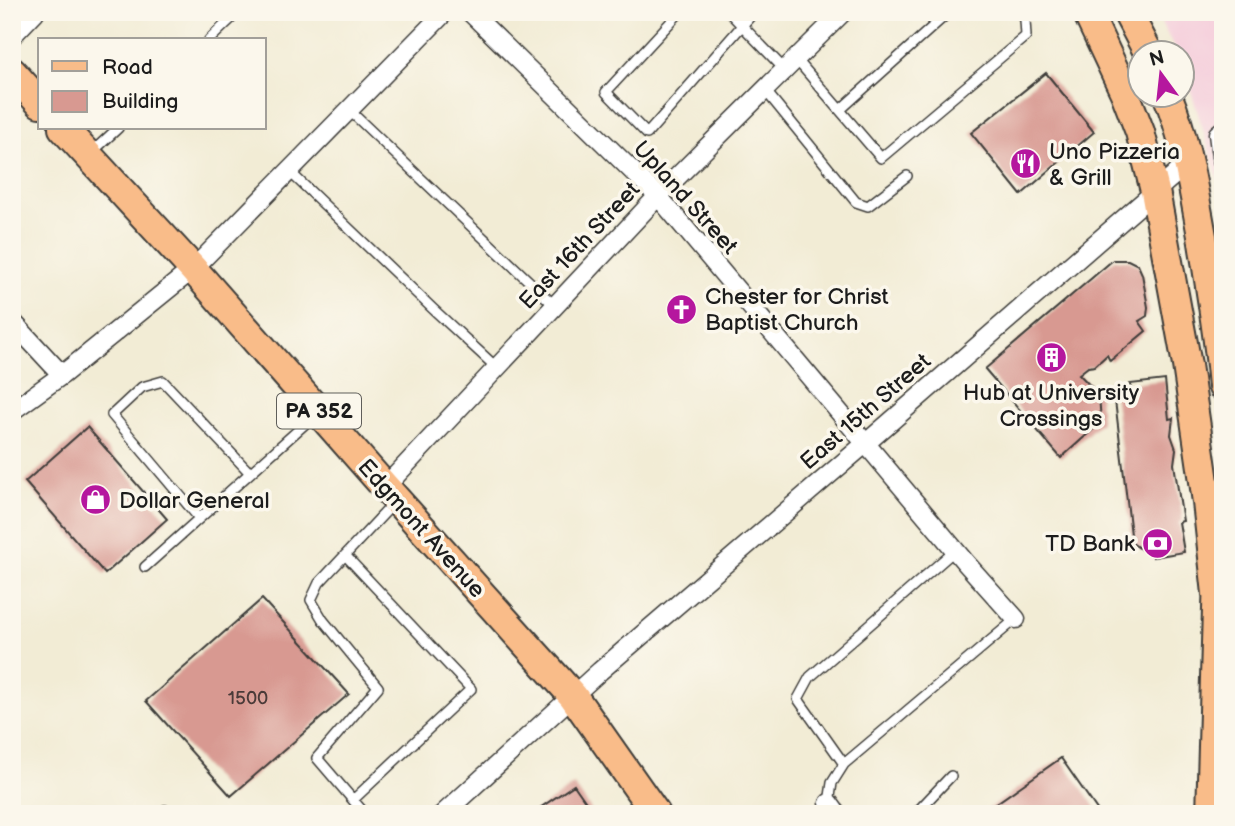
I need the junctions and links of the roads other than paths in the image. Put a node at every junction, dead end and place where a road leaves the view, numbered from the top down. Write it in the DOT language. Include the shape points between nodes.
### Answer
graph roads {
  1 [pos="36,12"];
  2 [pos="238,12"];
  3 [pos="445,12"];
  4 [pos="470,12"];
  5 [pos="680,12"];
  6 [pos="729,12"];
  7 [pos="754,12"];
  8 [pos="843,12"];
  9 [pos="949,12"];
  10 [pos="1021,12"];
  11 [pos="1087,12"];
  12 [pos="1127,12"];
  13 [pos="742,25"];
  14 [pos="12,36"];
  15 [pos="211,38"];
  16 [pos="1141,38"];
  17 [pos="791,64"];
  18 [pos="12,72"];
  19 [pos="765,90"];
  20 [pos="38,101"];
  21 [pos="1173,108"];
  22 [pos="349,110"];
  23 [pos="840,110"];
  24 [pos="65,130"];
  25 [pos="116,130"];
  26 [pos="1220,132"];
  27 [pos="89,156"];
  28 [pos="1189,162"];
  29 [pos="1223,162"];
  30 [pos="289,171"];
  31 [pos="907,176"];
  32 [pos="1155,191"];
  33 [pos="658,196"];
  34 [pos="193,269"];
  35 [pos="555,306"];
  36 [pos="12,321"];
  37 [pos="497,368"];
  38 [pos="62,375"];
  39 [pos="1223,387"];
  40 [pos="12,411"];
  41 [pos="319,412"];
  42 [pos="865,443"];
  43 [pos="250,473"];
  44 [pos="391,494"];
  45 [pos="199,518"];
  46 [pos="1223,531"];
  47 [pos="955,550"];
  48 [pos="345,555"];
  49 [pos="145,567"];
  50 [pos="1217,594"];
  51 [pos="1016,619"];
  52 [pos="573,696"];
  53 [pos="1219,723"];
  54 [pos="844,764"];
  55 [pos="951,776"];
  56 [pos="353,800"];
  57 [pos="833,809"];
  58 [pos="365,814"];
  59 [pos="443,814"];
  60 [pos="656,814"];
  61 [pos="915,814"];
  62 [pos="1211,814"];
  1 -- 14 [label="street"];
  2 -- 15 [label="lane"];
  3 -- 22 [label="street"];
  4 -- 33 [label="street, Upland Street"];
  5 -- 13 [label="lane" via="606,92 648,134"];
  6 -- 13 [label="lane"];
  7 -- 13 [label="lane"];
  8 -- 17 [label="street, East 16th Street"];
  9 -- 23 [label="lane"];
  10 -- 23 [label="lane" via="1026,36 881,158"];
  11 -- 32 [label="main road" via="1140,132"];
  12 -- 16 [label="main road"];
  13 -- 17 [label="lane"];
  17 -- 19 [label="street, East 16th Street"];
  17 -- 23 [label="lane"];
  18 -- 20 [label="main road"];
  19 -- 31 [label="lane" via="856,202 868,206"];
  19 -- 33 [label="street, East 16th Street"];
  21 -- 28 [label="main road"];
  22 -- 30 [label="street"];
  22 -- 35 [label="lane"];
  24 -- 27 [label="main road, Edgmont Avenue / PA 352"];
  25 -- 27 [label="lane"];
  26 -- 29 [label="street"];
  27 -- 34 [label="main road, Edgmont Avenue / PA 352"];
  28 -- 32 [label="street, East 15th Street"];
  28 -- 39 [label="main road"];
  30 -- 34 [label="street"];
  30 -- 37 [label="lane"];
  32 -- 42 [label="street, East 15th Street"];
  32 -- 50 [label="main road" via="1187,365"];
  33 -- 35 [label="street, East 16th Street"];
  33 -- 42 [label="street, Upland Street"];
  34 -- 38 [label="street"];
  34 -- 41 [label="main road, Edgmont Avenue / PA 352"];
  35 -- 37 [label="street, East 16th Street"];
  36 -- 38 [label="street"];
  37 -- 44 [label="street, East 16th Street"];
  38 -- 40 [label="street"];
  41 -- 43 [label="lane"];
  41 -- 44 [label="main road, Edgmont Avenue / PA 352"];
  42 -- 47 [label="street, Upland Street"];
  42 -- 52 [label="street, East 15th Street"];
  43 -- 45 [label="lane"];
  43 -- 45 [label="lane" via="163,381 142,387 112,415"];
  44 -- 48 [label="lane"];
  44 -- 52 [label="main road, Edgmont Avenue / PA 352"];
  45 -- 49 [label="lane"];
  46 -- 50 [label="main road"];
  47 -- 51 [label="street, Upland Street"];
  47 -- 54 [label="lane" via="810,677 797,699"];
  48 -- 56 [label="lane" via="319,583 311,600 378,687 317,758"];
  48 -- 56 [label="lane" via="471,689"];
  50 -- 53 [label="main road"];
  51 -- 54 [label="lane"];
  52 -- 59 [label="street, East 15th Street"];
  52 -- 60 [label="main road, Edgmont Avenue / PA 352"];
  53 -- 62 [label="main road"];
  54 -- 57 [label="lane" via="832,783"];
  55 -- 61 [label="lane"];
  56 -- 58 [label="lane"];
}
